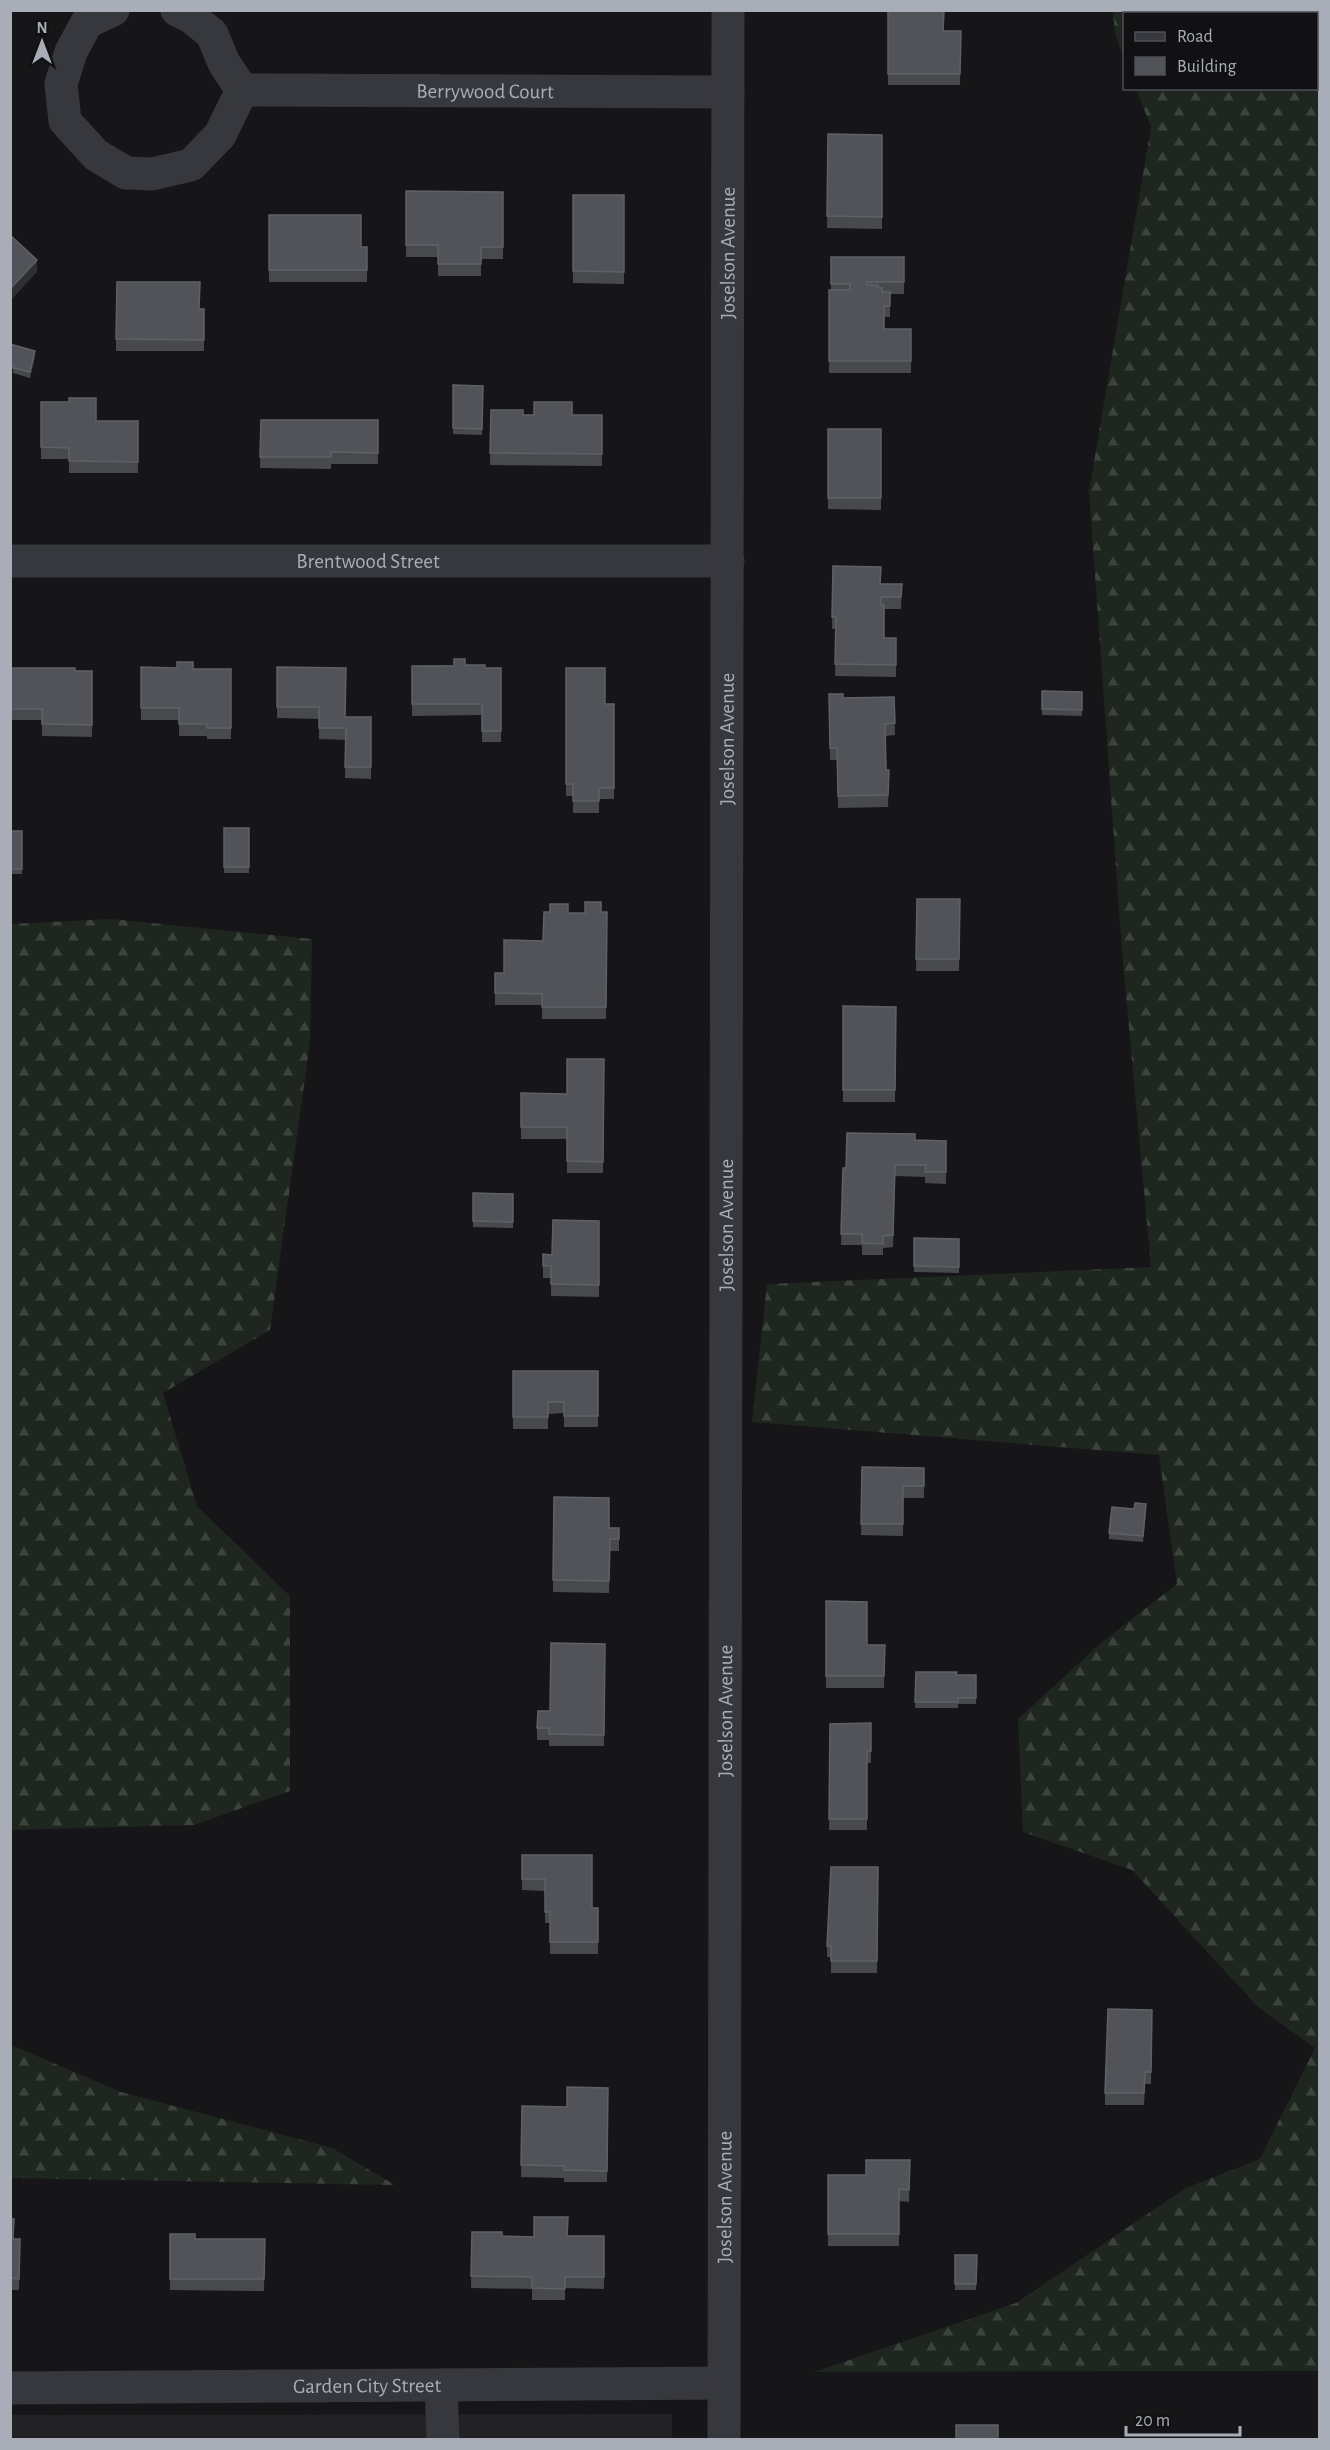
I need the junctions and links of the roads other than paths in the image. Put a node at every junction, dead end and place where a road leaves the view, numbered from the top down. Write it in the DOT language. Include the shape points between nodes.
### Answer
graph roads {
  1 [pos="113,10"];
  2 [pos="177,10"];
  3 [pos="728,10"];
  4 [pos="242,90"];
  5 [pos="728,92"];
  6 [pos="10,561"];
  7 [pos="728,561"];
  8 [pos="724,2383"];
  9 [pos="441,2385"];
  10 [pos="10,2388"];
  11 [pos="443,2439"];
  12 [pos="724,2439"];
  1 -- 4 [label="street" via="87,22 61,84 65,121 96,155 126,173 152,174 191,165 220,135"];
  2 -- 4 [label="street" via="212,34 224,63"];
  3 -- 5 [label="street, Joselson Avenue"];
  4 -- 5 [label="street, Berrywood Court"];
  5 -- 7 [label="street, Joselson Avenue"];
  6 -- 7 [label="street, Brentwood Street"];
  7 -- 8 [label="street, Joselson Avenue"];
  8 -- 9 [label="street, Garden City Street"];
  8 -- 12 [label="street, Joselson Avenue"];
  9 -- 10 [label="street, Garden City Street"];
  9 -- 11 [label="street"];
}
